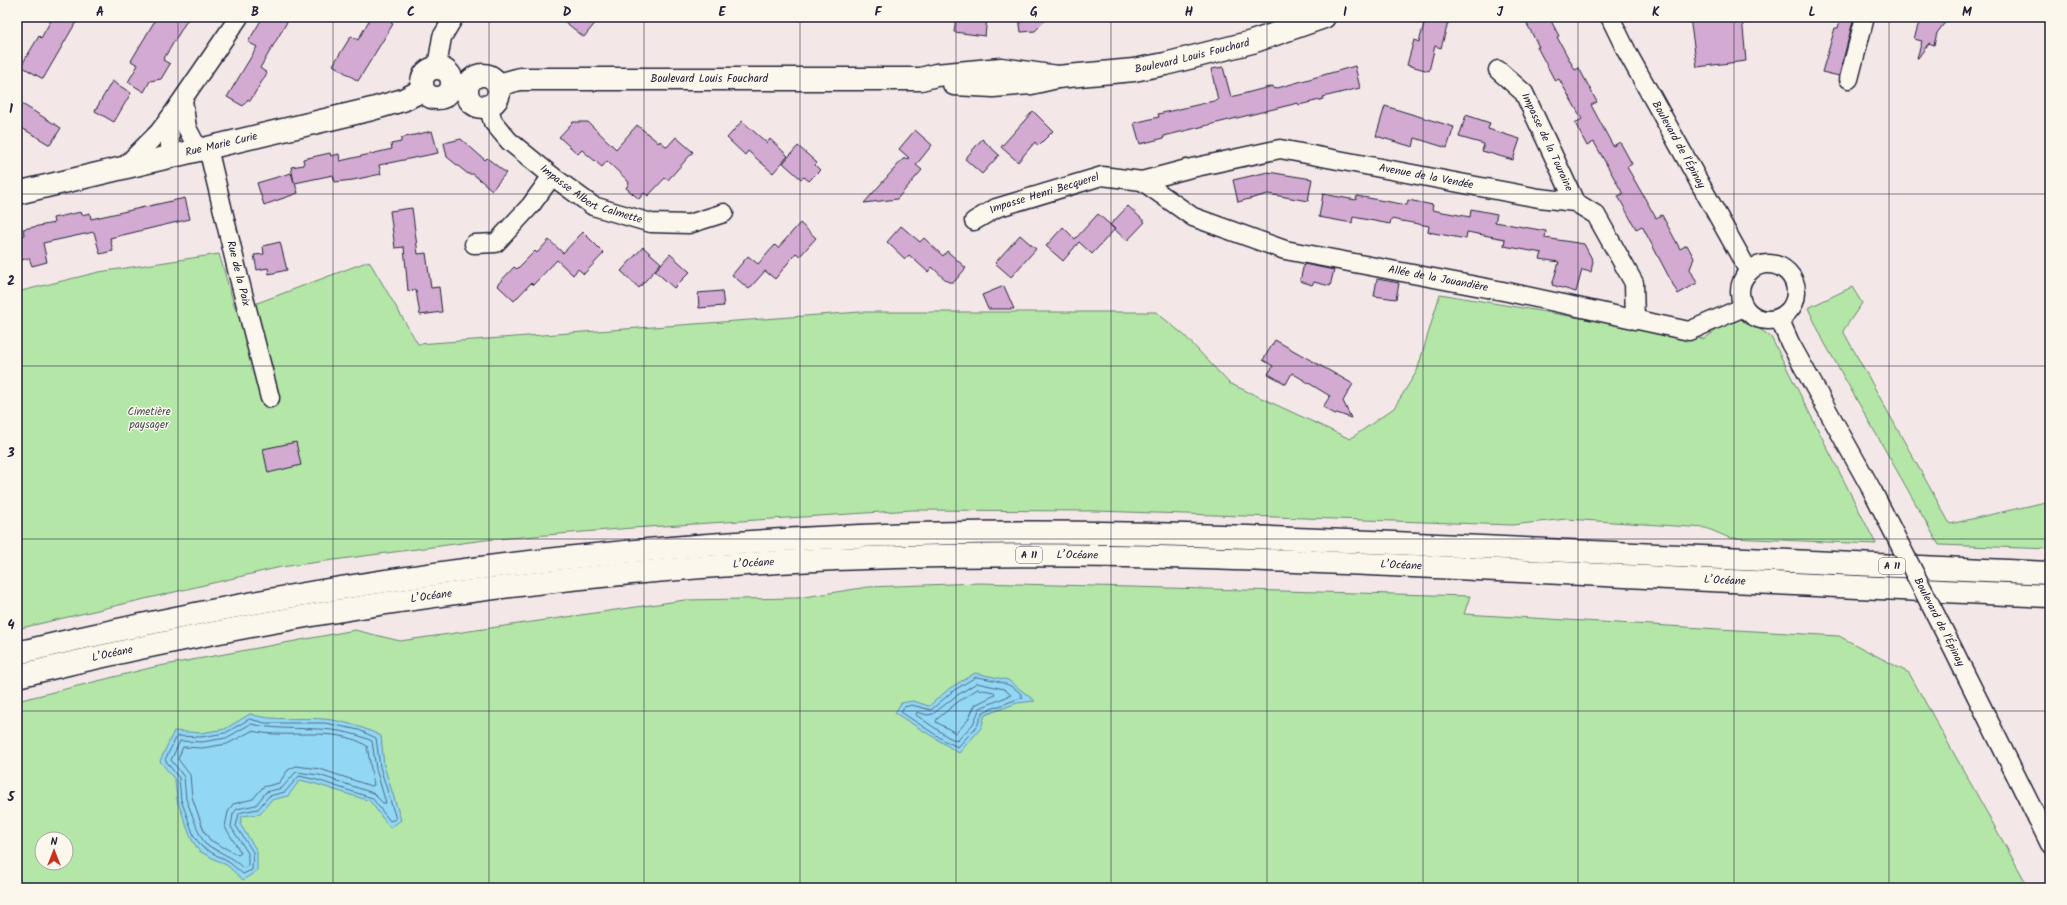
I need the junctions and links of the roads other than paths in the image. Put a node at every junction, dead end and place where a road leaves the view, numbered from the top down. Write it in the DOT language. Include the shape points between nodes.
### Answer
graph roads {
  1 [pos="454,17"];
  2 [pos="1324,17"];
  3 [pos="1610,17"];
  4 [pos="1865,17"];
  5 [pos="233,20"];
  6 [pos="443,70"];
  7 [pos="1498,70"];
  8 [pos="474,77"];
  9 [pos="1849,79"];
  10 [pos="498,85"];
  11 [pos="423,90"];
  12 [pos="444,96"];
  13 [pos="183,100"];
  14 [pos="479,103"];
  15 [pos="169,119"];
  16 [pos="203,149"];
  17 [pos="173,157"];
  18 [pos="122,169"];
  19 [pos="552,176"];
  20 [pos="1142,181"];
  21 [pos="17,193"];
  22 [pos="1575,202"];
  23 [pos="724,212"];
  24 [pos="974,221"];
  25 [pos="474,244"];
  26 [pos="1749,272"];
  27 [pos="1744,307"];
  28 [pos="1779,318"];
  29 [pos="1635,320"];
  30 [pos="270,398"];
  31 [pos="2050,573"];
  32 [pos="2050,596"];
  33 [pos="17,653"];
  34 [pos="17,676"];
  35 [pos="2050,844"];
  1 -- 6 [label="street" via="442,37"];
  2 -- 10 [label="main road, Boulevard Louis Fouchard" via="1252,42 1165,64 1134,70 1057,77 1030,83 993,86 934,83 921,79 520,79"];
  3 -- 26 [label="street, Boulevard de l'Épinay"];
  4 -- 9 [label="street"];
  5 -- 13 [label="street"];
  6 -- 8 [label="main road"];
  6 -- 11 [label="main road" via="427,70 421,79"];
  6 -- 12 [label="main road" via="451,77 451,88"];
  7 -- 22 [label="street, Impasse de la Touraine" via="1524,93"];
  8 -- 10 [label="main road" via="488,75"];
  8 -- 14 [label="main road" via="467,90"];
  10 -- 14 [label="main road" via="499,95 496,100"];
  11 -- 12 [label="main road" via="430,97"];
  11 -- 16 [label="main road, Rue Marie Curie" via="403,100 372,109"];
  12 -- 14 [label="main road" via="458,101"];
  13 -- 15 [label="street"];
  13 -- 16 [label="street, Rue de la Paix" via="187,128"];
  14 -- 19 [label="street, Impasse Albert Calmette" via="500,132"];
  15 -- 17 [label="street"];
  15 -- 18 [label="street"];
  16 -- 17 [label="main road, Rue Marie Curie"];
  16 -- 30 [label="street, Rue de la Paix"];
  17 -- 18 [label="main road, Rue Marie Curie"];
  18 -- 21 [label="main road, Rue Marie Curie"];
  19 -- 23 [label="street, Impasse Albert Calmette" via="593,206 651,223 690,224"];
  19 -- 25 [label="street" via="531,205 496,243"];
  20 -- 22 [label="street, Avenue de la Vendée" via="1280,149 1539,198"];
  20 -- 24 [label="street, Impasse Henri Becquerel" via="1102,176 996,208"];
  20 -- 29 [label="street, Allée de la Jouandière" via="1193,217 1285,250 1508,292"];
  22 -- 29 [label="street, Avenue de la Vendée" via="1596,215 1634,283"];
  26 -- 27 [label="street" via="1740,288 1740,298"];
  26 -- 28 [label="street" via="1766,264 1784,270 1791,277 1795,286 1794,300 1787,312"];
  27 -- 28 [label="street" via="1756,317 1771,320"];
  27 -- 29 [label="street, Allée de la Jouandière" via="1689,330"];
  28 -- 35 [label="street, Boulevard de l'Épinay, bridge" via="1951,645"];
  31 -- 33 [label="main road, L’Océane / A 11" via="1251,537 1043,533 864,535 653,548 406,577 229,607"];
  32 -- 34 [label="main road, L’Océane / A 11" via="1226,559 986,555 844,559 647,571 483,589 287,619"];
}
